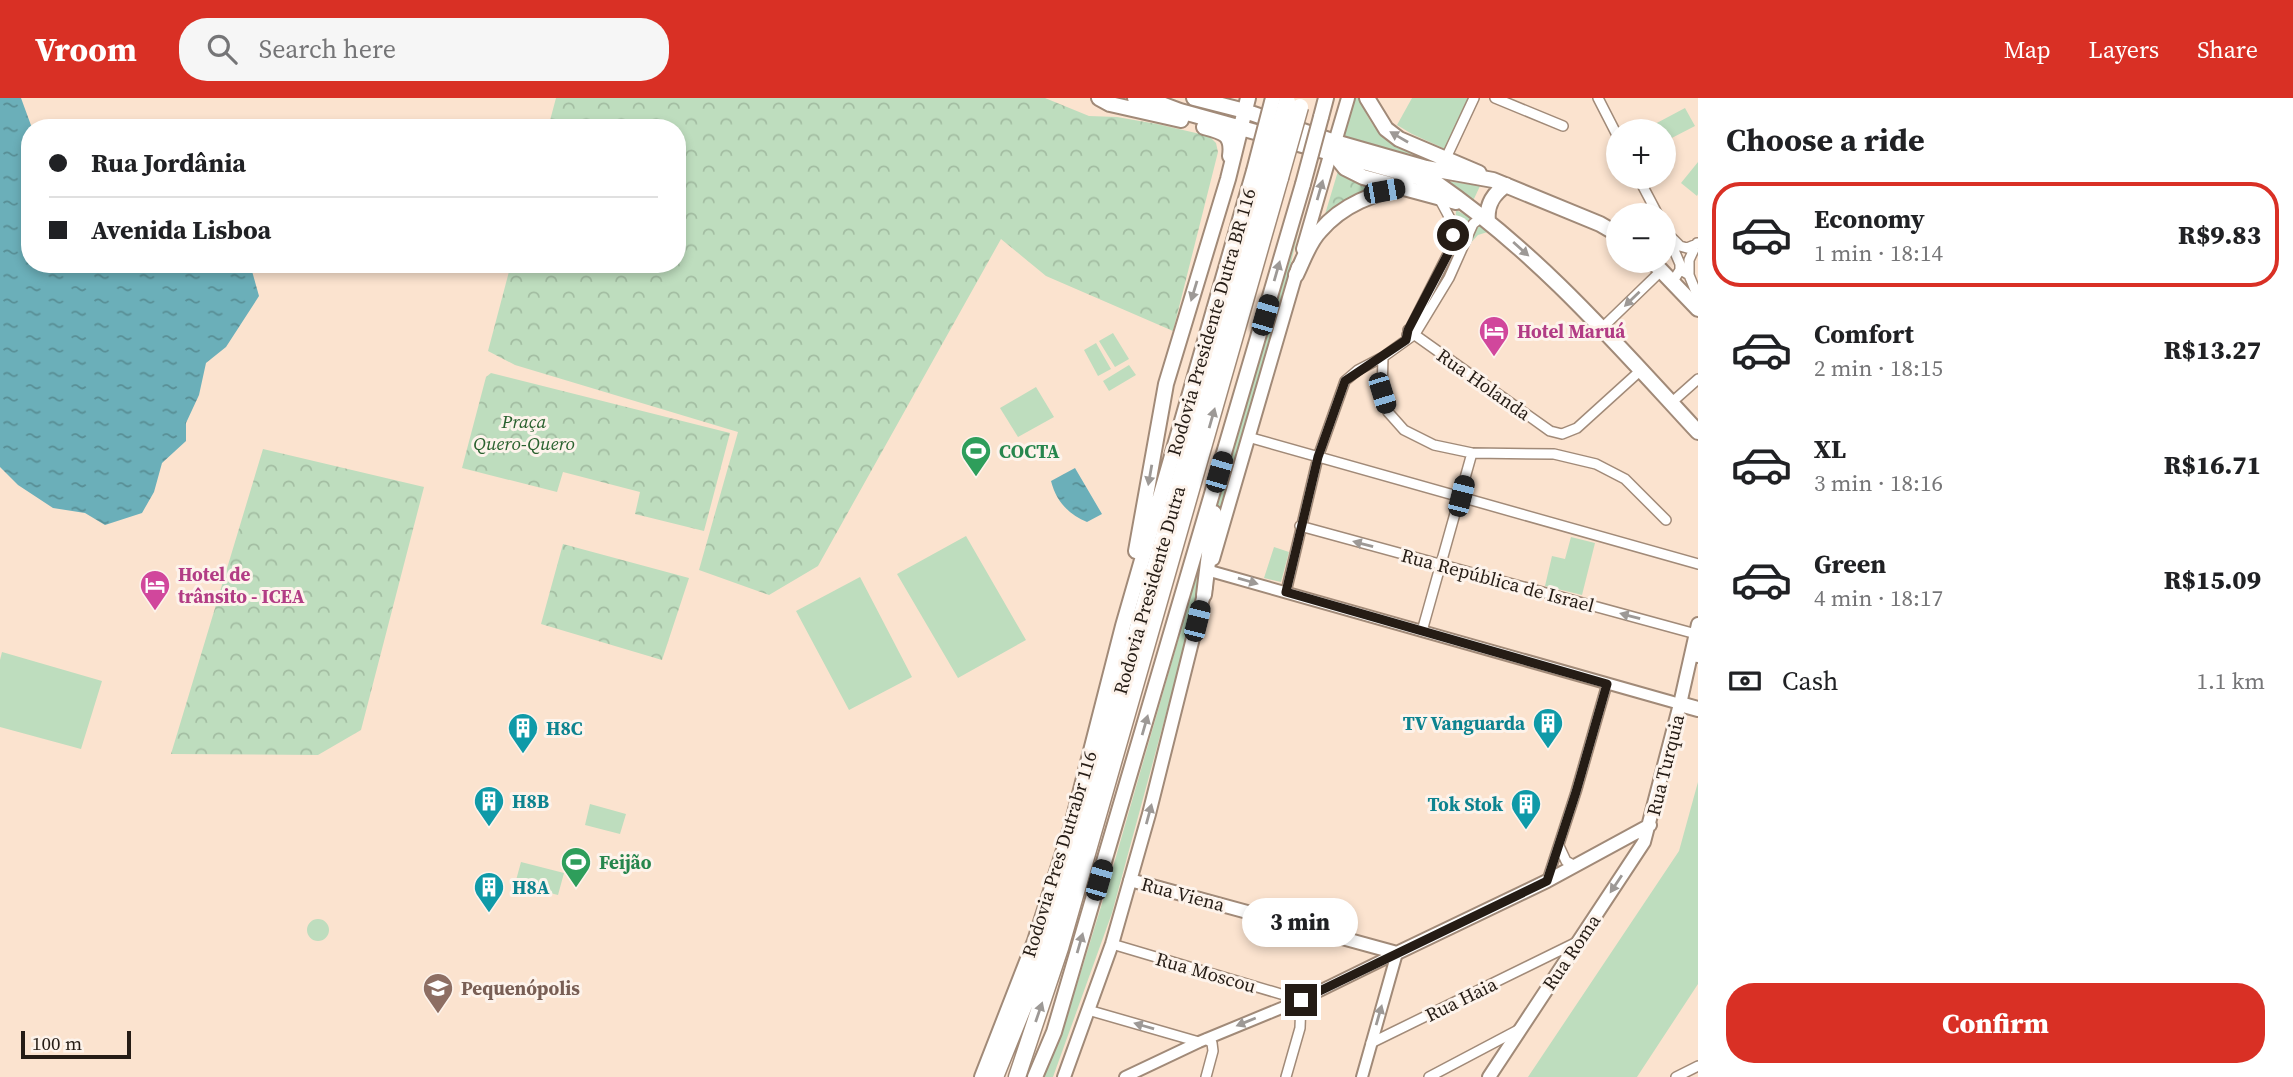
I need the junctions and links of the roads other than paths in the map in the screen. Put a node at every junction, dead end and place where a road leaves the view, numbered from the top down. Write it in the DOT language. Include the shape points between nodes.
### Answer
graph roads {
  1 [pos="1098,98"];
  2 [pos="1135,98"];
  3 [pos="1194,98"];
  4 [pos="1326,98"];
  5 [pos="1348,98"];
  6 [pos="1367,98"];
  7 [pos="1474,98"];
  8 [pos="1495,98"];
  9 [pos="1598,98"];
  10 [pos="1154,100"];
  11 [pos="1290,101"];
  12 [pos="1247,105"];
  13 [pos="1609,119"];
  14 [pos="1563,126"];
  15 [pos="1241,127"];
  16 [pos="1333,149"];
  17 [pos="1446,158"];
  18 [pos="1426,168"];
  19 [pos="1267,174"];
  20 [pos="1228,179"];
  21 [pos="1499,182"];
  22 [pos="1407,187"];
  23 [pos="1439,198"];
  24 [pos="1469,205"];
  25 [pos="1488,221"];
  26 [pos="1606,227"];
  27 [pos="1676,241"];
  28 [pos="1698,243"];
  29 [pos="1676,254"];
  30 [pos="1650,273"];
  31 [pos="1671,273"];
  32 [pos="1296,275"];
  33 [pos="1689,275"];
  34 [pos="1676,276"];
  35 [pos="1698,297"];
  36 [pos="1698,309"];
  37 [pos="1602,328"];
  38 [pos="1412,332"];
  39 [pos="1384,357"];
  40 [pos="1641,370"];
  41 [pos="1698,379"];
  42 [pos="1671,403"];
  43 [pos="1698,432"];
  44 [pos="1248,437"];
  45 [pos="1472,453"];
  46 [pos="1318,457"];
  47 [pos="1219,472"];
  48 [pos="1461,496"];
  49 [pos="1667,520"];
  50 [pos="1300,526"];
  51 [pos="1698,564"];
  52 [pos="1442,565"];
  53 [pos="1210,570"];
  54 [pos="1286,592"];
  55 [pos="1204,595"];
  56 [pos="1123,626"];
  57 [pos="1697,629"];
  58 [pos="1422,631"];
  59 [pos="1698,655"];
  60 [pos="1607,684"];
  61 [pos="1680,704"];
  62 [pos="1698,709"];
  63 [pos="1650,825"];
  64 [pos="1559,846"];
  65 [pos="1575,866"];
  66 [pos="1130,880"];
  67 [pos="1547,881"];
  68 [pos="1578,942"];
  69 [pos="1112,944"];
  70 [pos="1397,953"];
  71 [pos="1551,955"];
  72 [pos="1563,964"];
  73 [pos="1301,1000"];
  74 [pos="1088,1010"];
  75 [pos="1518,1030"];
  76 [pos="1203,1040"];
  77 [pos="1371,1043"];
  78 [pos="1485,1048"];
  79 [pos="1498,1063"];
  80 [pos="1698,1066"];
  81 [pos="1129,1076"];
  82 [pos="982,1077"];
  83 [pos="995,1077"];
  84 [pos="1017,1077"];
  85 [pos="1035,1077"];
  86 [pos="1064,1077"];
  87 [pos="1206,1077"];
  88 [pos="1286,1077"];
  89 [pos="1362,1077"];
  90 [pos="1429,1077"];
  91 [pos="1489,1077"];
  92 [pos="1676,1077"];
  1 -- 20 [label="main road" via="1220,131 1231,143"];
  2 -- 10 [label="main road"];
  3 -- 12 [label="main road"];
  47 -- 4 [label="main road, one-way, bridge"];
  5 -- 16 [label="main road"];
  17 -- 6 [label="main road, one-way" via="1386,130"];
  7 -- 17 [label="street"];
  8 -- 14 [label="street"];
  9 -- 13 [label="street"];
  10 -- 15 [label="main road"];
  11 -- 19 [label="highway, Rodovia Presidente Dutra, bridge"];
  12 -- 15 [label="main road"];
  12 -- 16 [label="main road"];
  15 -- 16 [label="main road"];
  15 -- 20 [label="main road"];
  16 -- 18 [label="main road"];
  16 -- 22 [label="main road" via="1345,168"];
  16 -- 24 [label="main road" via="1435,183"];
  32 -- 16 [label="main road, one-way"];
  17 -- 18 [label="street"];
  17 -- 21 [label="main road"];
  18 -- 21 [label="main road"];
  19 -- 56 [label="main road, Rodovia Presidente Dutra BR 116"];
  19 -- 83 [label="highway, Rodovia Presidente Dutra" via="1048,948"];
  84 -- 19 [label="highway, Rodovia Presidente Dutra, one-way" via="1060,948"];
  20 -- 56 [label="main road, one-way" via="1166,384"];
  21 -- 25 [label="main road"];
  21 -- 26 [label="main road"];
  22 -- 23 [label="main road"];
  22 -- 32 [label="main road" via="1361,199 1337,216 1318,232"];
  23 -- 24 [label="main road"];
  23 -- 38 [label="street" via="1453,224 1451,248"];
  24 -- 25 [label="main road"];
  25 -- 37 [label="main road, one-way"];
  25 -- 38 [label="street" via="1479,219 1473,224 1449,278"];
  27 -- 28 [label="street" via="1687,248"];
  28 -- 33 [label="street" via="1689,260"];
  29 -- 34 [label="street" via="1680,264"];
  30 -- 37 [label="street, one-way"];
  31 -- 34 [label="main road"];
  32 -- 44 [label="main road"];
  33 -- 34 [label="street"];
  33 -- 35 [label="street"];
  34 -- 36 [label="main road"];
  37 -- 40 [label="main road"];
  38 -- 39 [label="street"];
  38 -- 40 [label="street, Rua Holanda" via="1550,431 1562,434 1577,428"];
  39 -- 45 [label="street" via="1382,393 1388,412 1404,430 1434,444"];
  39 -- 46 [label="street" via="1345,381"];
  40 -- 42 [label="main road"];
  41 -- 42 [label="street"];
  42 -- 43 [label="main road"];
  44 -- 46 [label="street"];
  44 -- 53 [label="main road"];
  45 -- 48 [label="street"];
  45 -- 49 [label="street" via="1554,454 1596,464 1625,479"];
  46 -- 48 [label="street"];
  46 -- 50 [label="street"];
  47 -- 55 [label="main road"];
  85 -- 47 [label="main road, one-way" via="1054,1032"];
  48 -- 51 [label="street"];
  48 -- 52 [label="street"];
  52 -- 50 [label="street, Rua República de Israel, one-way"];
  50 -- 54 [label="street"];
  57 -- 52 [label="street, Rua República de Israel, one-way"];
  52 -- 58 [label="street"];
  53 -- 54 [label="street, one-way"];
  53 -- 55 [label="main road"];
  54 -- 58 [label="street"];
  66 -- 55 [label="main road, one-way"];
  56 -- 82 [label="main road, Rodovia Pres Dutrabr 116" via="1072,825 1035,941"];
  57 -- 59 [label="main road"];
  57 -- 61 [label="main road, Rua Turquia"];
  58 -- 60 [label="street"];
  60 -- 61 [label="street"];
  60 -- 64 [label="street"];
  61 -- 62 [label="main road"];
  61 -- 63 [label="main road, Rua Turquia"];
  63 -- 65 [label="main road"];
  63 -- 68 [label="main road, Rua Roma, one-way" via="1644,842"];
  64 -- 65 [label="street" via="1566,861"];
  64 -- 67 [label="street"];
  65 -- 67 [label="main road"];
  66 -- 69 [label="main road"];
  66 -- 70 [label="main road, Rua Viena"];
  67 -- 70 [label="main road"];
  68 -- 71 [label="street, Rua Haia"];
  68 -- 72 [label="main road, Rua Roma"];
  69 -- 73 [label="street, Rua Moscou"];
  69 -- 74 [label="main road"];
  70 -- 73 [label="street"];
  77 -- 70 [label="street, one-way"];
  71 -- 72 [label="street"];
  71 -- 77 [label="street, Rua Haia"];
  72 -- 75 [label="main road, Rua Roma"];
  73 -- 76 [label="street, one-way"];
  73 -- 88 [label="street" via="1300,1028"];
  76 -- 74 [label="street, one-way"];
  74 -- 86 [label="main road"];
  75 -- 78 [label="street"];
  75 -- 79 [label="main road, Rua Roma"];
  76 -- 81 [label="street"];
  76 -- 87 [label="street" via="1212,1043 1213,1051"];
  77 -- 89 [label="street"];
  78 -- 79 [label="street" via="1494,1051"];
  78 -- 90 [label="street"];
  79 -- 91 [label="main road, Rua Roma"];
  80 -- 92 [label="street"];
}
